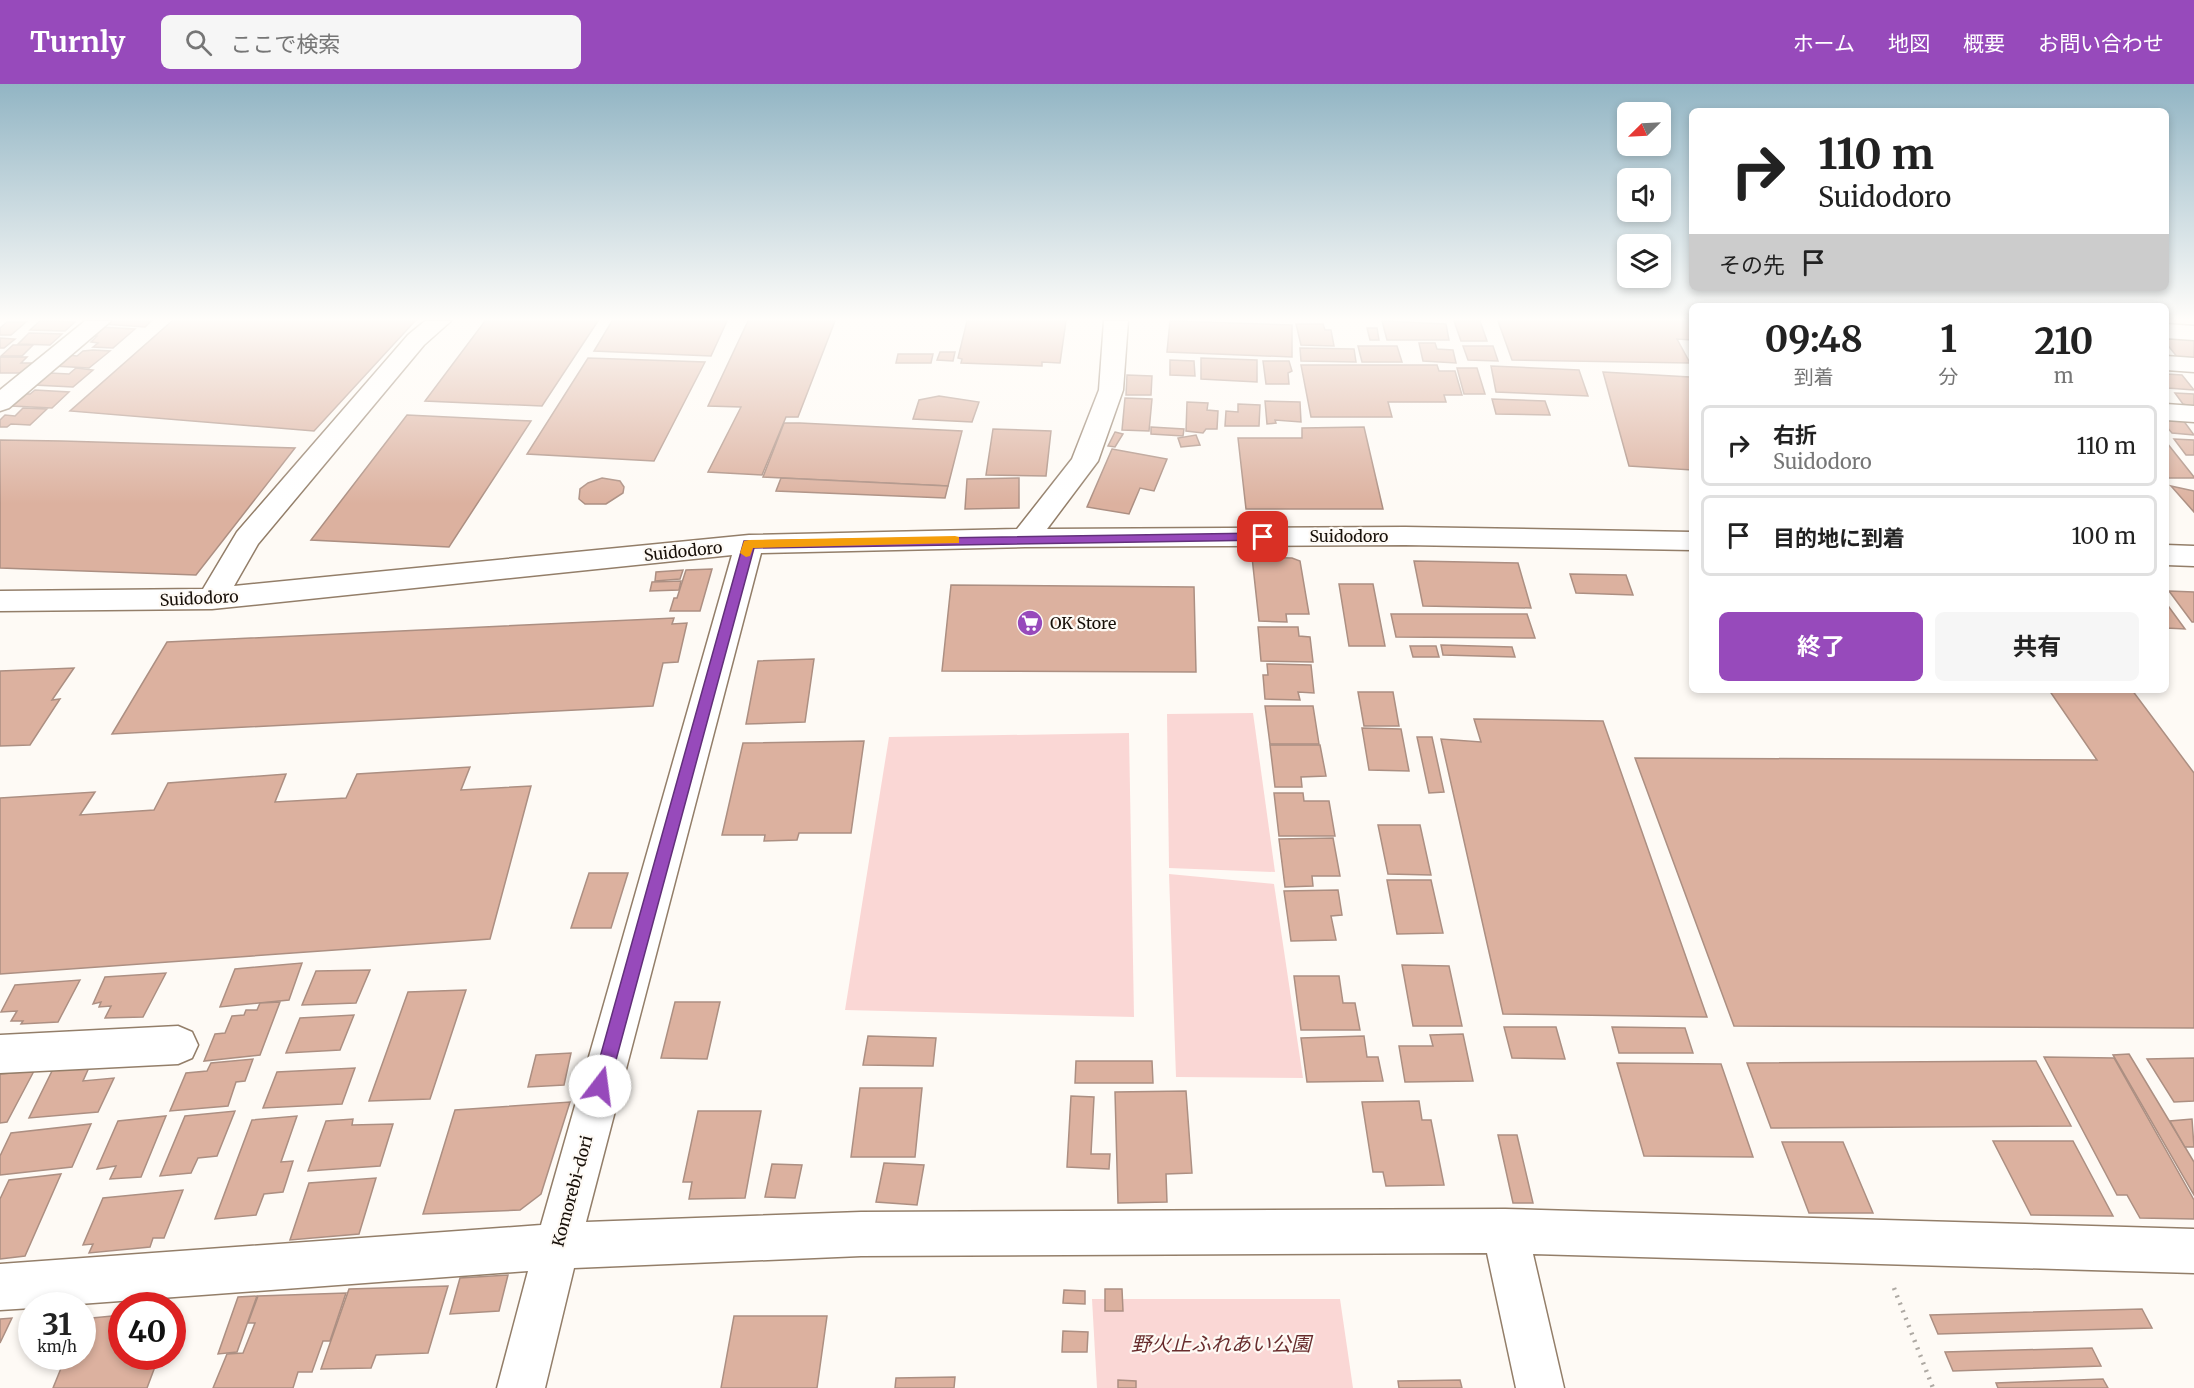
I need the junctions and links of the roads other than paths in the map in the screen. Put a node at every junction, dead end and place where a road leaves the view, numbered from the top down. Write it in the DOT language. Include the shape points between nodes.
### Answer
graph roads {
  1 [pos="26,382"];
  2 [pos="380,382"];
  3 [pos="1112,382"];
  4 [pos="0,403"];
  5 [pos="2169,412"];
  6 [pos="2194,414"];
  7 [pos="1025,538"];
  8 [pos="1689,541"];
  9 [pos="749,544"];
  10 [pos="2169,555"];
  11 [pos="2194,556"];
  12 [pos="212,599"];
  13 [pos="0,601"];
  14 [pos="178,1045"];
  15 [pos="0,1054"];
  16 [pos="1505,1232"];
  17 [pos="556,1246"];
  18 [pos="2194,1251"];
  19 [pos="0,1287"];
  20 [pos="521,1388"];
  21 [pos="1540,1388"];
  1 -- 4 [label="street"];
  2 -- 12 [label="street" via="247,539"];
  3 -- 7 [label="street" via="1085,461"];
  5 -- 6 [label="street"];
  7 -- 8 [label="street, Suidodoro" via="1405,536"];
  7 -- 9 [label="street, Suidodoro"];
  9 -- 12 [label="street, Suidodoro"];
  9 -- 17 [label="street, Komorebi-dori"];
  10 -- 11 [label="street"];
  12 -- 13 [label="street, Suidodoro"];
  14 -- 15 [label="street"];
  16 -- 17 [label="street" via="861,1234"];
  16 -- 18 [label="street"];
  16 -- 21 [label="street"];
  17 -- 19 [label="street"];
  17 -- 20 [label="street, Komorebi-dori"];
}
